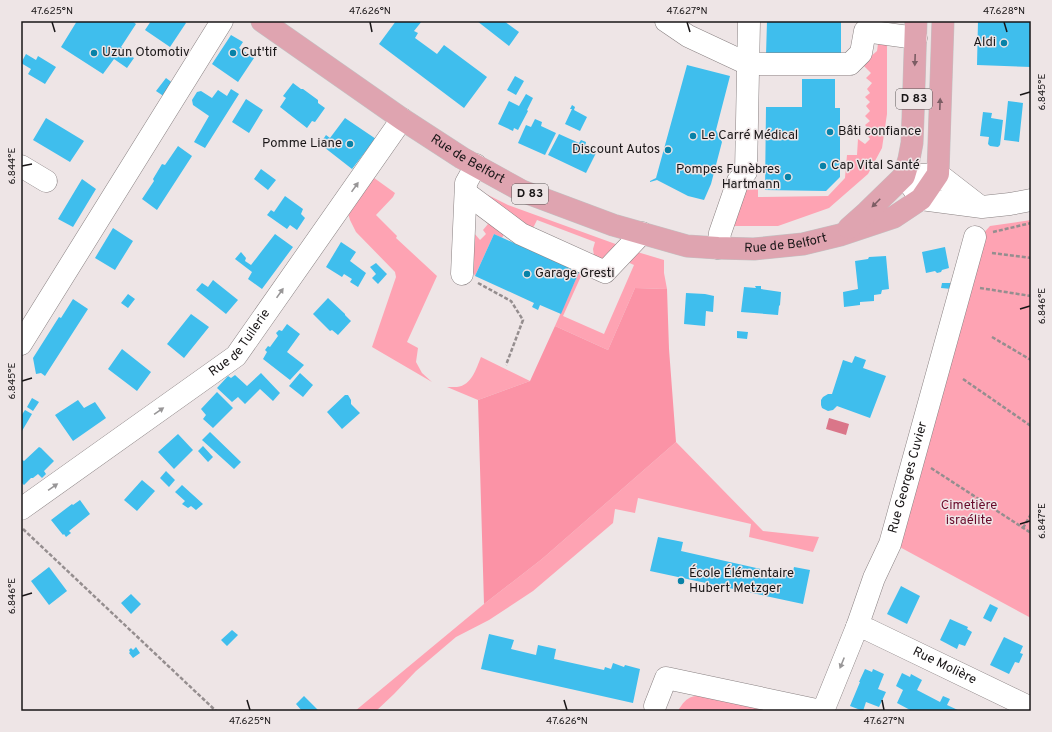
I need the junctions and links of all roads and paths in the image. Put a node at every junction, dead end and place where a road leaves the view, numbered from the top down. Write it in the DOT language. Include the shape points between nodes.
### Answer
graph roads {
  1 [pos="222,21"];
  2 [pos="262,21"];
  3 [pos="666,21"];
  4 [pos="749,21"];
  5 [pos="943,21"];
  6 [pos="916,30"];
  7 [pos="748,64"];
  8 [pos="402,119"];
  9 [pos="476,165"];
  10 [pos="21,166"];
  11 [pos="938,174"];
  12 [pos="904,176"];
  13 [pos="46,181"];
  14 [pos="466,193"];
  15 [pos="921,199"];
  16 [pos="1031,200"];
  17 [pos="979,206"];
  18 [pos="1031,223"];
  19 [pos="642,234"];
  20 [pos="840,235"];
  21 [pos="984,241"];
  22 [pos="718,248"];
  23 [pos="1031,258"];
  24 [pos="462,274"];
  25 [pos="976,288"];
  26 [pos="1031,296"];
  27 [pos="992,337"];
  28 [pos="21,344"];
  29 [pos="1031,360"];
  30 [pos="506,364"];
  31 [pos="963,379"];
  32 [pos="1031,426"];
  33 [pos="930,467"];
  34 [pos="21,509"];
  35 [pos="1031,514"];
  36 [pos="21,528"];
  37 [pos="1023,528"];
  38 [pos="1031,533"];
  39 [pos="857,626"];
  40 [pos="655,706"];
  41 [pos="1031,708"];
  42 [pos="216,711"];
  43 [pos="822,711"];
  1 -- 28 [label="street"];
  2 -- 8 [label="main road, Rue de Belfort / D 83"];
  3 -- 7 [label="street" via="688,36"];
  4 -- 7 [label="street"];
  11 -- 5 [label="main road, D 83, one-way"];
  6 -- 7 [label="street" via="865,31 861,52 850,64"];
  6 -- 12 [label="main road, D 83, one-way" via="912,143"];
  7 -- 22 [label="street" via="746,172 738,181 720,233"];
  8 -- 9 [label="main road, Rue de Belfort / D 83"];
  34 -- 8 [label="street, Rue de Tuilerie, one-way" via="236,356"];
  9 -- 14 [label="street" via="466,184"];
  9 -- 19 [label="main road, Rue de Belfort / D 83" via="522,190"];
  10 -- 13 [label="street"];
  11 -- 12 [label="street"];
  11 -- 15 [label="main road, D 83"];
  11 -- 17 [label="street"];
  12 -- 15 [label="street"];
  12 -- 20 [label="main road, D 83, one-way"];
  14 -- 19 [label="street" via="521,234 605,272"];
  14 -- 24 [label="street"];
  15 -- 17 [label="street"];
  15 -- 20 [label="main road, D 83" via="894,217"];
  16 -- 17 [label="street"];
  18 -- 21 [label="path"];
  19 -- 22 [label="main road, Rue de Belfort / D 83" via="687,246"];
  20 -- 22 [label="main road, Rue de Belfort / D 83" via="794,246"];
  21 -- 23 [label="path"];
  21 -- 39 [label="street, Rue Georges Cuvier" via="890,544 874,578"];
  24 -- 30 [label="path" via="511,301 523,320"];
  25 -- 26 [label="path"];
  27 -- 29 [label="path"];
  31 -- 32 [label="path"];
  33 -- 37 [label="path"];
  35 -- 37 [label="path"];
  36 -- 42 [label="path"];
  37 -- 38 [label="path"];
  39 -- 41 [label="street, Rue Molière"];
  39 -- 43 [label="street, Rue Georges Cuvier, one-way"];
  40 -- 43 [label="street" via="666,678"];
}
